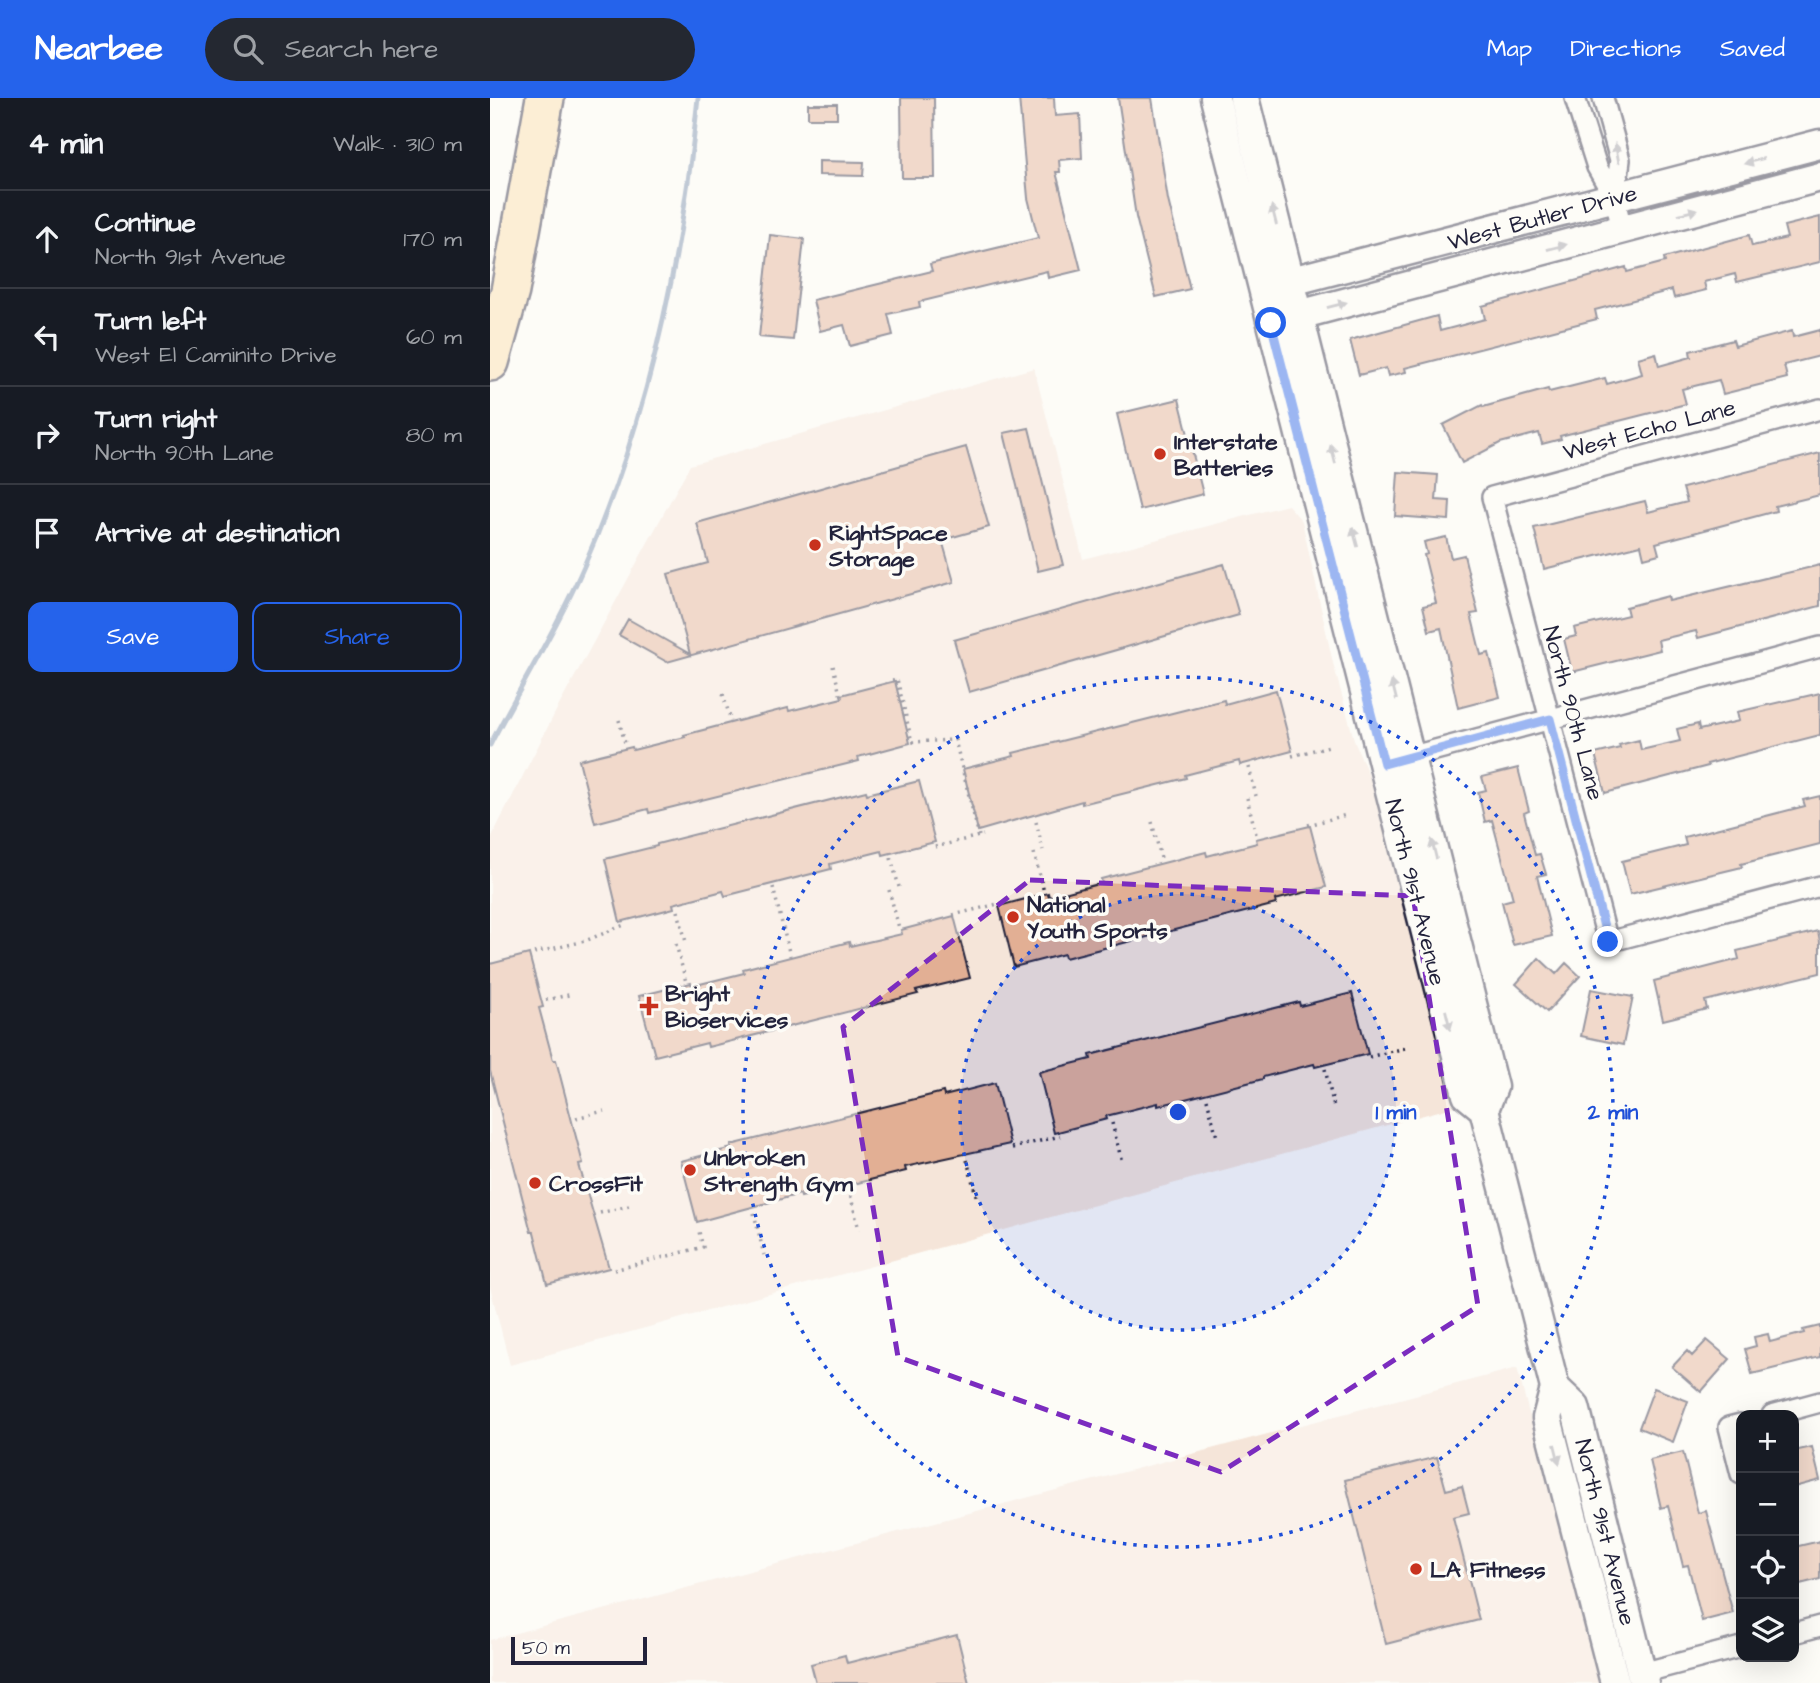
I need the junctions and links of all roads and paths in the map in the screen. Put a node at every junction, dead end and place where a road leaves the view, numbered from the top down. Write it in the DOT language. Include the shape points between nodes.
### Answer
graph roads {
  1 [pos="544,98"];
  2 [pos="565,98"];
  3 [pos="1215,98"];
  4 [pos="1244,98"];
  5 [pos="1604,104"];
  6 [pos="1578,107"];
  7 [pos="1820,144"];
  8 [pos="1820,177"];
  9 [pos="1615,199"];
  10 [pos="1622,230"];
  11 [pos="520,237"];
  12 [pos="1291,282"];
  13 [pos="1262,289"];
  14 [pos="1299,315"];
  15 [pos="1271,323"];
  16 [pos="490,362"];
  17 [pos="1820,409"];
  18 [pos="1492,497"];
  19 [pos="1820,648"];
  20 [pos="833,666"];
  21 [pos="892,681"];
  22 [pos="723,694"];
  23 [pos="840,694"];
  24 [pos="1550,719"];
  25 [pos="619,720"];
  26 [pos="731,720"];
  27 [pos="1329,746"];
  28 [pos="626,747"];
  29 [pos="1292,756"];
  30 [pos="1411,756"];
  31 [pos="1384,764"];
  32 [pos="1249,767"];
  33 [pos="1256,796"];
  34 [pos="1247,798"];
  35 [pos="1346,815"];
  36 [pos="1036,821"];
  37 [pos="1152,822"];
  38 [pos="1308,825"];
  39 [pos="1257,838"];
  40 [pos="935,847"];
  41 [pos="1043,850"];
  42 [pos="1034,853"];
  43 [pos="891,858"];
  44 [pos="1162,862"];
  45 [pos="1820,886"];
  46 [pos="773,887"];
  47 [pos="898,887"];
  48 [pos="889,890"];
  49 [pos="1044,892"];
  50 [pos="1002,902"];
  51 [pos="678,911"];
  52 [pos="953,915"];
  53 [pos="624,925"];
  54 [pos="899,928"];
  55 [pos="685,942"];
  56 [pos="676,944"];
  57 [pos="534,953"];
  58 [pos="790,956"];
  59 [pos="686,982"];
  60 [pos="573,994"];
  61 [pos="546,1000"];
  62 [pos="1405,1048"];
  63 [pos="1368,1058"];
  64 [pos="1325,1069"];
  65 [pos="1207,1099"];
  66 [pos="1334,1107"];
  67 [pos="1484,1109"];
  68 [pos="604,1111"];
  69 [pos="576,1118"];
  70 [pos="1112,1123"];
  71 [pos="1060,1136"];
  72 [pos="1217,1137"];
  73 [pos="1012,1148"];
  74 [pos="967,1160"];
  75 [pos="1122,1162"];
  76 [pos="849,1189"];
  77 [pos="977,1199"];
  78 [pos="629,1206"];
  79 [pos="600,1213"];
  80 [pos="754,1213"];
  81 [pos="698,1228"];
  82 [pos="859,1230"];
  83 [pos="764,1255"];
  84 [pos="614,1270"];
  85 [pos="1555,1388"];
  86 [pos="1820,1402"];
  87 [pos="1790,1410"];
  88 [pos="1735,1425"];
  89 [pos="1741,1473"];
  90 [pos="1580,1544"];
  91 [pos="1820,1626"];
  92 [pos="1799,1632"];
  93 [pos="1736,1649"];
  94 [pos="1643,1678"];
  95 [pos="1615,1683"];
  1 -- 11 [label="highway"];
  2 -- 11 [label="highway" via="549,194"];
  3 -- 13 [label="main road, North 91st Avenue"];
  12 -- 4 [label="main road, North 91st Avenue, one-way"];
  5 -- 6 [label="street"];
  9 -- 5 [label="street, one-way" via="1619,160"];
  6 -- 9 [label="street" via="1597,167"];
  7 -- 9 [label="main road, West Butler Drive, one-way"];
  10 -- 8 [label="main road, West Butler Drive, one-way"];
  9 -- 10 [label="street"];
  9 -- 12 [label="main road, West Butler Drive"];
  14 -- 10 [label="main road, West Butler Drive, one-way"];
  11 -- 16 [label="highway"];
  12 -- 13 [label="main road, West Butler Drive"];
  12 -- 14 [label="main road, North 91st Avenue"];
  13 -- 15 [label="main road, North 91st Avenue"];
  14 -- 15 [label="main road, West Butler Drive"];
  30 -- 14 [label="main road, North 91st Avenue, one-way"];
  15 -- 31 [label="main road, North 91st Avenue"];
  17 -- 18 [label="street, West Echo Lane"];
  18 -- 24 [label="street, North 90th Lane"];
  19 -- 24 [label="street"];
  20 -- 23 [label="path"];
  21 -- 40 [label="path" via="897,680 912,742 955,740 981,835"];
  22 -- 26 [label="path"];
  24 -- 30 [label="street"];
  24 -- 45 [label="street, North 90th Lane" via="1608,942"];
  25 -- 28 [label="path"];
  27 -- 29 [label="path"];
  30 -- 31 [label="street"];
  67 -- 30 [label="main road, North 91st Avenue, one-way" via="1493,1087"];
  31 -- 67 [label="main road, North 91st Avenue, one-way" via="1467,1095"];
  32 -- 33 [label="path"];
  34 -- 39 [label="path"];
  35 -- 38 [label="path"];
  36 -- 41 [label="path"];
  37 -- 44 [label="path"];
  42 -- 49 [label="path"];
  43 -- 47 [label="path"];
  46 -- 58 [label="path"];
  48 -- 54 [label="path"];
  50 -- 52 [label="path"];
  51 -- 55 [label="path"];
  53 -- 57 [label="path" via="585,941"];
  56 -- 59 [label="path"];
  60 -- 61 [label="path"];
  62 -- 63 [label="path"];
  64 -- 66 [label="path"];
  65 -- 72 [label="path"];
  67 -- 85 [label="main road, North 91st Avenue"];
  68 -- 69 [label="path"];
  70 -- 75 [label="path"];
  71 -- 73 [label="path"];
  74 -- 77 [label="path"];
  76 -- 82 [label="path"];
  78 -- 79 [label="path"];
  80 -- 83 [label="path"];
  81 -- 84 [label="path" via="703,1247"];
  85 -- 90 [label="main road, North 91st Avenue, one-way" via="1547,1419"];
  85 -- 94 [label="main road, North 91st Avenue" via="1575,1407"];
  86 -- 87 [label="street"];
  88 -- 89 [label="street"];
  90 -- 94 [label="main road" via="1603,1585 1622,1653"];
  90 -- 95 [label="main road, North 91st Avenue"];
  91 -- 92 [label="street"];
  93 -- 94 [label="street"];
}
